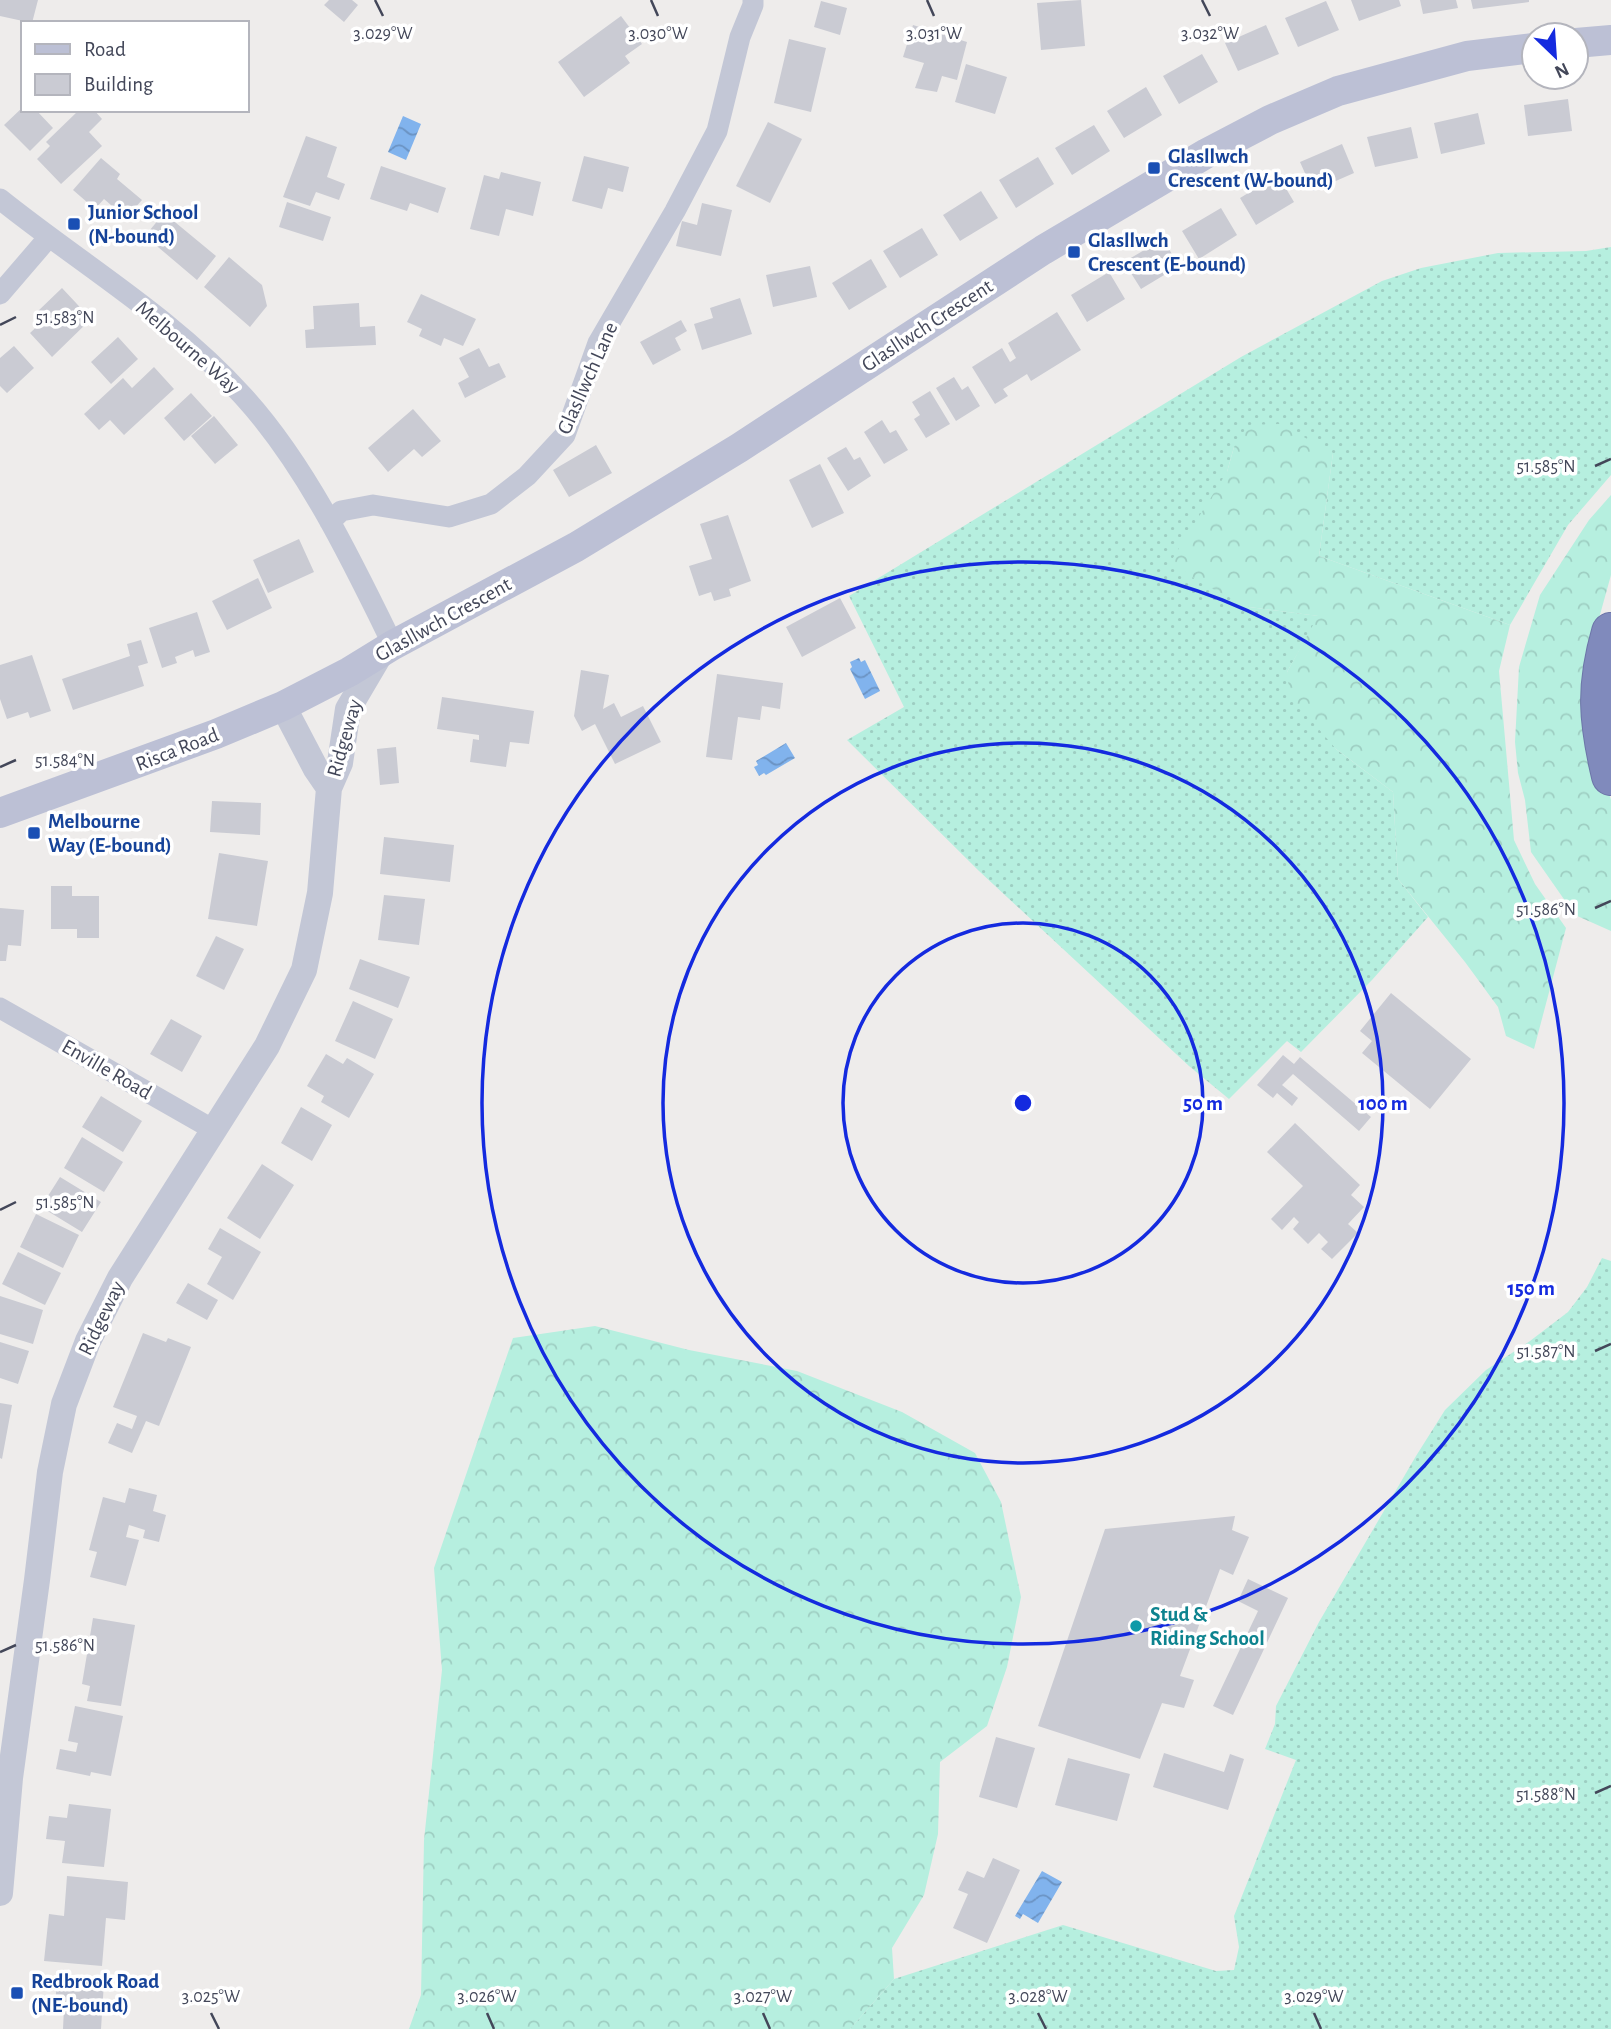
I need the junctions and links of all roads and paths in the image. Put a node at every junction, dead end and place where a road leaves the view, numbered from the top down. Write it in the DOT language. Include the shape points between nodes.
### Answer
graph roads {
  1 [pos="753,0"];
  2 [pos="1611,40"];
  3 [pos="1590,42"];
  4 [pos="1520,50"];
  5 [pos="0,199"];
  6 [pos="48,238"];
  7 [pos="0,295"];
  8 [pos="330,522"];
  9 [pos="1611,632"];
  10 [pos="387,649"];
  11 [pos="349,672"];
  12 [pos="284,706"];
  13 [pos="1611,776"];
  14 [pos="330,788"];
  15 [pos="0,813"];
  16 [pos="0,1009"];
  17 [pos="214,1130"];
  18 [pos="0,1893"];
  1 -- 8 [label="street, Glasllwch Lane" via="717,131 598,343 565,435 527,476 491,504 449,517 373,506 341,511"];
  2 -- 3 [label="main road"];
  4 -- 10 [label="main road, Glasllwch Crescent" via="1467,57 1338,91 1207,153 1043,250 739,448 576,547"];
  5 -- 6 [label="street, Melbourne Way"];
  6 -- 7 [label="street"];
  6 -- 8 [label="street, Melbourne Way" via="107,278 225,377 276,436"];
  8 -- 10 [label="street, Melbourne Way"];
  9 -- 13 [label="highway" via="1599,715"];
  10 -- 11 [label="main road, Glasllwch Crescent"];
  10 -- 14 [label="street, Ridgeway" via="348,709 340,763"];
  11 -- 12 [label="main road, Risca Road"];
  12 -- 14 [label="street, Ridgeway"];
  12 -- 15 [label="main road, Risca Road"];
  14 -- 17 [label="street, Ridgeway" via="320,893 304,970 267,1046"];
  16 -- 17 [label="street, Enville Road"];
  17 -- 18 [label="street, Ridgeway" via="120,1278 88,1341 64,1404 50,1472 10,1778"];
}
